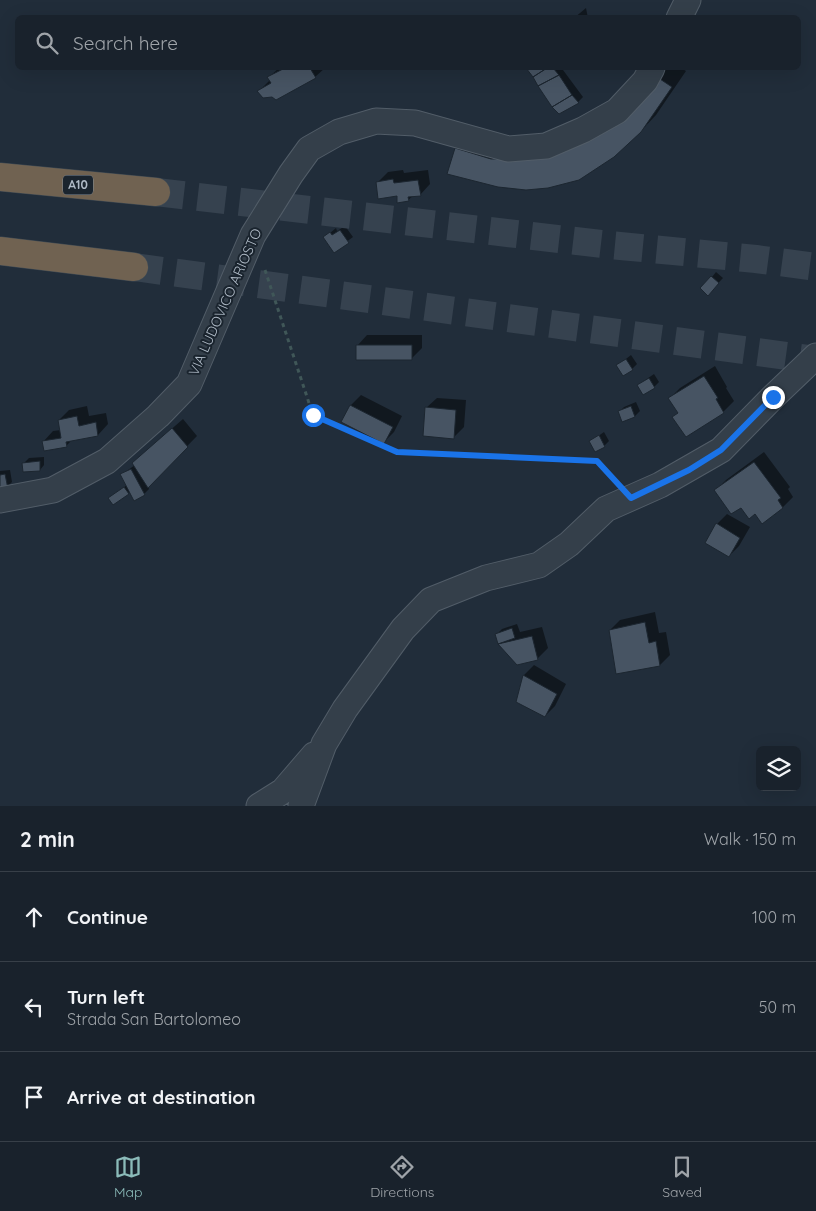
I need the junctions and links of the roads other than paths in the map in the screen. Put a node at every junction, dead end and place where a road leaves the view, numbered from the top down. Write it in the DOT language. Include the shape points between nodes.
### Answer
graph roads {
  1 [pos="688,0"];
  2 [pos="680,15"];
  3 [pos="651,70"];
  4 [pos="0,177"];
  5 [pos="156,192"];
  6 [pos="0,251"];
  7 [pos="134,268"];
  8 [pos="816,356"];
  9 [pos="0,500"];
  10 [pos="324,744"];
  11 [pos="259,806"];
  12 [pos="301,806"];
  1 -- 2 [label="street"];
  3 -- 9 [label="street, VIA LUDOVICO ARIOSTO" via="617,111 546,146 508,149 416,123 376,121 339,132 309,150 253,235 189,384 107,461 53,490"];
  4 -- 5 [label="highway, A10"];
  6 -- 7 [label="highway"];
  8 -- 10 [label="street" via="721,450 689,470 606,509 569,544 539,565 486,578 431,600 403,629"];
  10 -- 11 [label="street" via="283,791"];
  10 -- 12 [label="street"];
}
